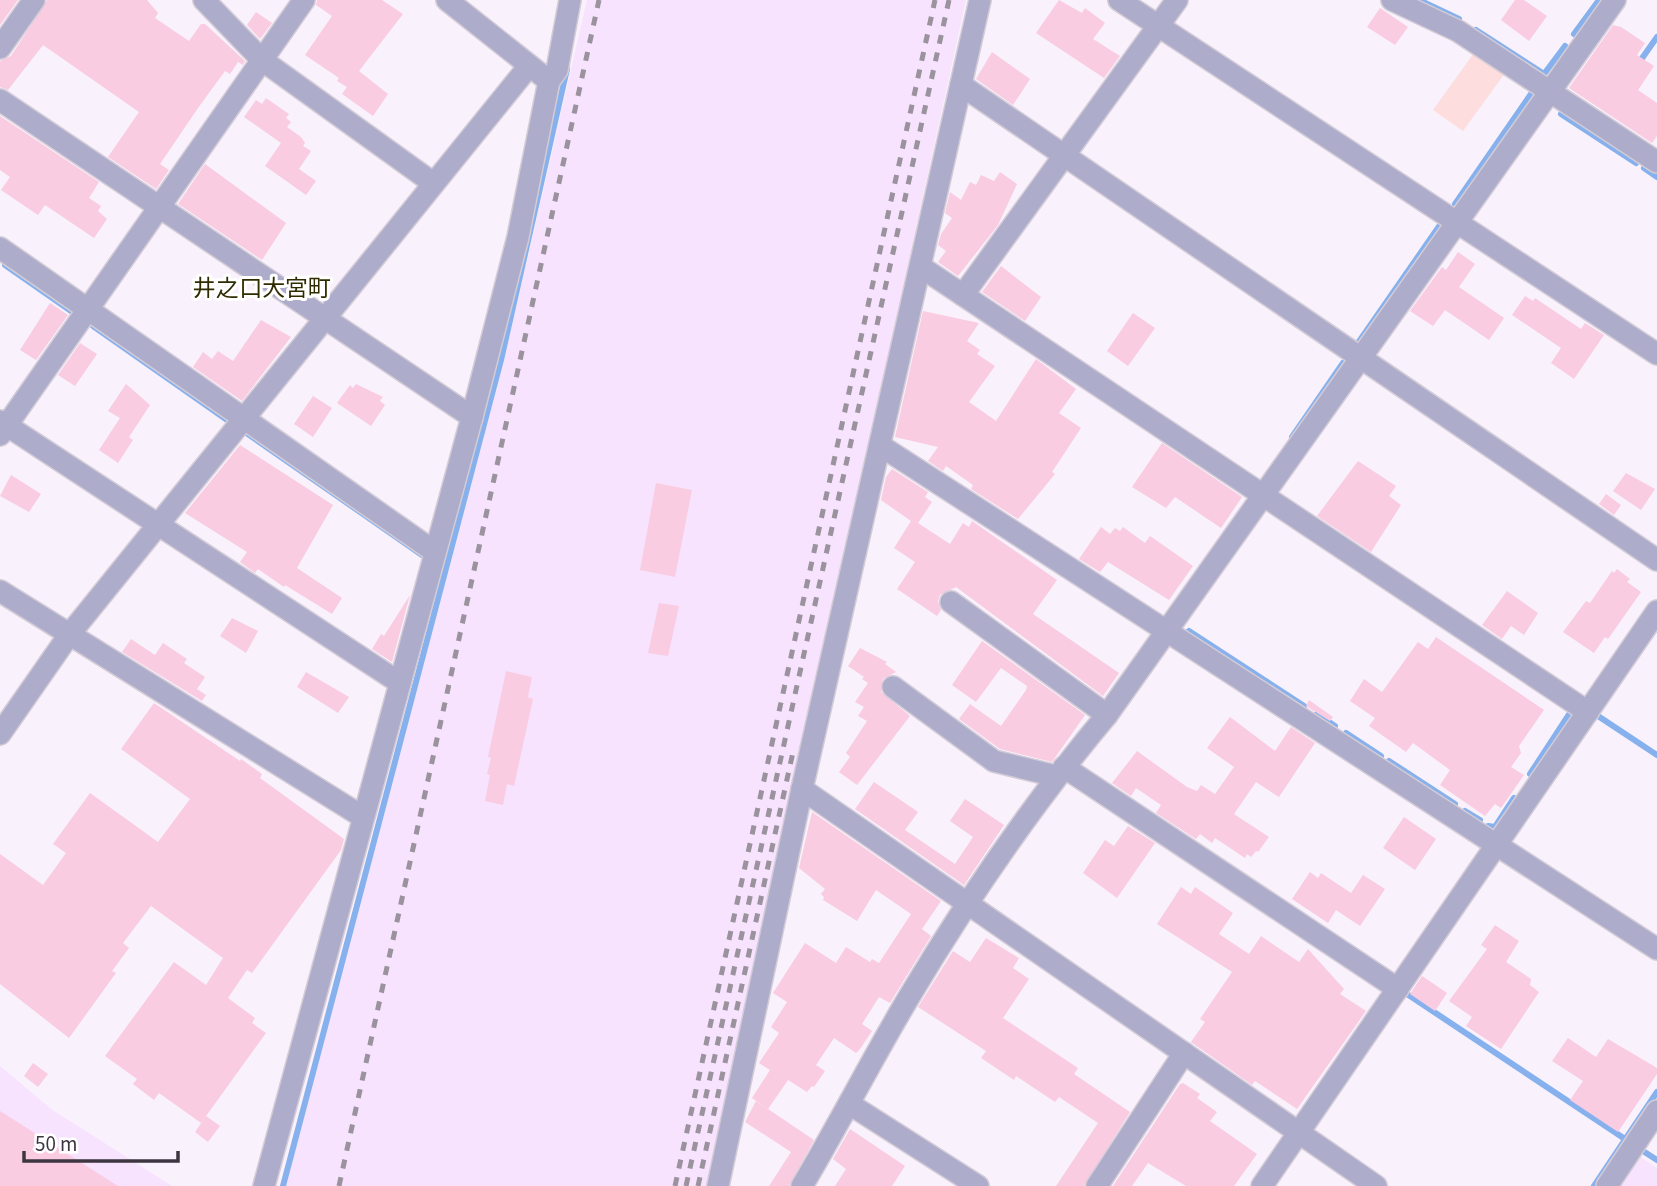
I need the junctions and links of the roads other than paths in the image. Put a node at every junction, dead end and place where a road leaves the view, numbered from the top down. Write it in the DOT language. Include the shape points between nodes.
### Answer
graph roads {
  1 [pos="34,0"];
  2 [pos="204,0"];
  3 [pos="304,0"];
  4 [pos="447,0"];
  5 [pos="570,0"];
  6 [pos="980,0"];
  7 [pos="1119,0"];
  8 [pos="1177,0"];
  9 [pos="1615,0"];
  10 [pos="1396,1"];
  11 [pos="1158,26"];
  12 [pos="0,48"];
  13 [pos="262,60"];
  14 [pos="529,66"];
  15 [pos="549,81"];
  16 [pos="961,85"];
  17 [pos="1548,92"];
  18 [pos="0,100"];
  19 [pos="1064,155"];
  20 [pos="1657,162"];
  21 [pos="433,183"];
  22 [pos="158,208"];
  23 [pos="1456,222"];
  24 [pos="2,251"];
  25 [pos="921,267"];
  26 [pos="963,295"];
  27 [pos="88,309"];
  28 [pos="324,318"];
  29 [pos="1657,354"];
  30 [pos="1360,357"];
  31 [pos="472,417"];
  32 [pos="243,418"];
  33 [pos="2,427"];
  34 [pos="881,446"];
  35 [pos="1263,495"];
  36 [pos="157,524"];
  37 [pos="435,552"];
  38 [pos="1657,560"];
  39 [pos="0,591"];
  40 [pos="951,601"];
  41 [pos="1657,611"];
  42 [pos="1166,631"];
  43 [pos="69,635"];
  44 [pos="400,683"];
  45 [pos="893,688"];
  46 [pos="1588,712"];
  47 [pos="1107,715"];
  48 [pos="0,734"];
  49 [pos="1060,771"];
  50 [pos="802,789"];
  51 [pos="363,817"];
  52 [pos="1497,846"];
  53 [pos="968,903"];
  54 [pos="1657,949"];
  55 [pos="1398,989"];
  56 [pos="1184,1053"];
  57 [pos="851,1105"];
  58 [pos="1657,1111"];
  59 [pos="1298,1132"];
  60 [pos="264,1186"];
  61 [pos="718,1186"];
  62 [pos="802,1186"];
  63 [pos="978,1186"];
  64 [pos="1097,1186"];
  65 [pos="1262,1186"];
  66 [pos="1376,1186"];
  67 [pos="1607,1186"];
  1 -- 12 [label="street"];
  2 -- 13 [label="street"];
  3 -- 13 [label="street"];
  4 -- 14 [label="street"];
  5 -- 15 [label="street" via="556,70"];
  6 -- 16 [label="street"];
  7 -- 11 [label="street"];
  8 -- 11 [label="street"];
  9 -- 17 [label="street"];
  10 -- 17 [label="street" via="1458,31"];
  11 -- 19 [label="street"];
  11 -- 23 [label="street"];
  13 -- 21 [label="street"];
  13 -- 22 [label="street"];
  14 -- 15 [label="street"];
  14 -- 21 [label="street"];
  15 -- 31 [label="street" via="518,237"];
  16 -- 19 [label="street"];
  16 -- 25 [label="street"];
  17 -- 20 [label="street"];
  17 -- 23 [label="street"];
  18 -- 22 [label="street"];
  19 -- 26 [label="street"];
  19 -- 30 [label="street"];
  21 -- 28 [label="street"];
  22 -- 27 [label="street"];
  22 -- 28 [label="street"];
  23 -- 29 [label="street"];
  23 -- 30 [label="street"];
  24 -- 27 [label="street"];
  25 -- 26 [label="street"];
  25 -- 34 [label="street"];
  26 -- 35 [label="street"];
  27 -- 32 [label="street"];
  27 -- 33 [label="street"];
  28 -- 31 [label="street"];
  28 -- 32 [label="street"];
  30 -- 35 [label="street"];
  30 -- 38 [label="street"];
  31 -- 37 [label="street"];
  32 -- 36 [label="street"];
  32 -- 37 [label="street"];
  33 -- 36 [label="street"];
  34 -- 42 [label="street"];
  34 -- 50 [label="street"];
  35 -- 42 [label="street"];
  35 -- 46 [label="street"];
  36 -- 43 [label="street"];
  36 -- 44 [label="street"];
  37 -- 44 [label="street"];
  39 -- 43 [label="street"];
  40 -- 47 [label="street"];
  41 -- 46 [label="street"];
  42 -- 47 [label="street"];
  42 -- 52 [label="street"];
  43 -- 48 [label="street"];
  43 -- 51 [label="street"];
  44 -- 51 [label="street"];
  45 -- 49 [label="street" via="993,761"];
  46 -- 52 [label="street"];
  47 -- 49 [label="street"];
  49 -- 53 [label="street"];
  49 -- 55 [label="street"];
  50 -- 53 [label="street"];
  50 -- 61 [label="street"];
  51 -- 60 [label="street"];
  52 -- 54 [label="street"];
  52 -- 55 [label="street"];
  53 -- 56 [label="street"];
  53 -- 57 [label="street"];
  55 -- 59 [label="street"];
  56 -- 59 [label="street"];
  56 -- 64 [label="street"];
  57 -- 62 [label="street"];
  57 -- 63 [label="street"];
  58 -- 67 [label="street"];
  59 -- 65 [label="street"];
  59 -- 66 [label="street"];
}
